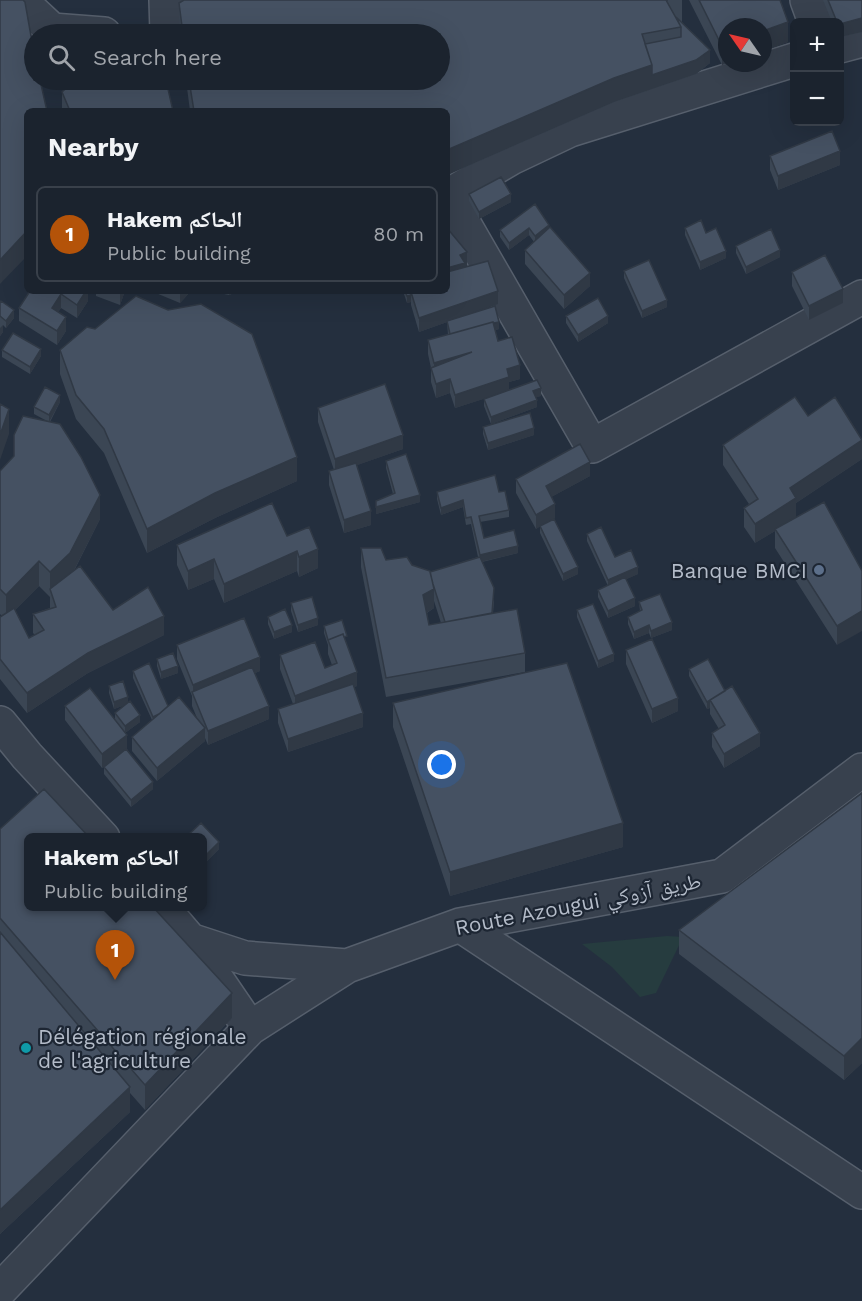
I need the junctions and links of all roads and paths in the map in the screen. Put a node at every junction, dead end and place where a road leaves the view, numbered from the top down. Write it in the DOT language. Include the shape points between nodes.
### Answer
graph roads {
  1 [pos="20,0"];
  2 [pos="166,0"];
  3 [pos="807,0"];
  4 [pos="814,18"];
  5 [pos="46,24"];
  6 [pos="167,24"];
  7 [pos="862,40"];
  8 [pos="844,45"];
  9 [pos="790,62"];
  10 [pos="450,195"];
  11 [pos="450,199"];
  12 [pos="862,297"];
  13 [pos="0,723"];
  14 [pos="862,770"];
  15 [pos="99,833"];
  16 [pos="165,911"];
  17 [pos="460,925"];
  18 [pos="190,940"];
  19 [pos="347,966"];
  20 [pos="250,1028"];
  21 [pos="862,1192"];
  22 [pos="0,1290"];
  1 -- 5 [label="street"];
  2 -- 6 [label="street"];
  3 -- 4 [label="street"];
  7 -- 8 [label="street"];
  9 -- 10 [label="street" via="570,130 511,158"];
  11 -- 12 [label="street" via="592,446"];
  13 -- 15 [label="street"];
  14 -- 17 [label="street, Route Azougui طريق آزوكي" via="722,876"];
  16 -- 18 [label="street"];
  17 -- 19 [label="street, Route Azougui طريق آزوكي"];
  17 -- 21 [label="street"];
  18 -- 19 [label="street" via="245,958"];
  18 -- 20 [label="street"];
  19 -- 20 [label="street, Route Azougui طريق آزوكي"];
  20 -- 22 [label="street, Route Azougui طريق آزوكي"];
}
